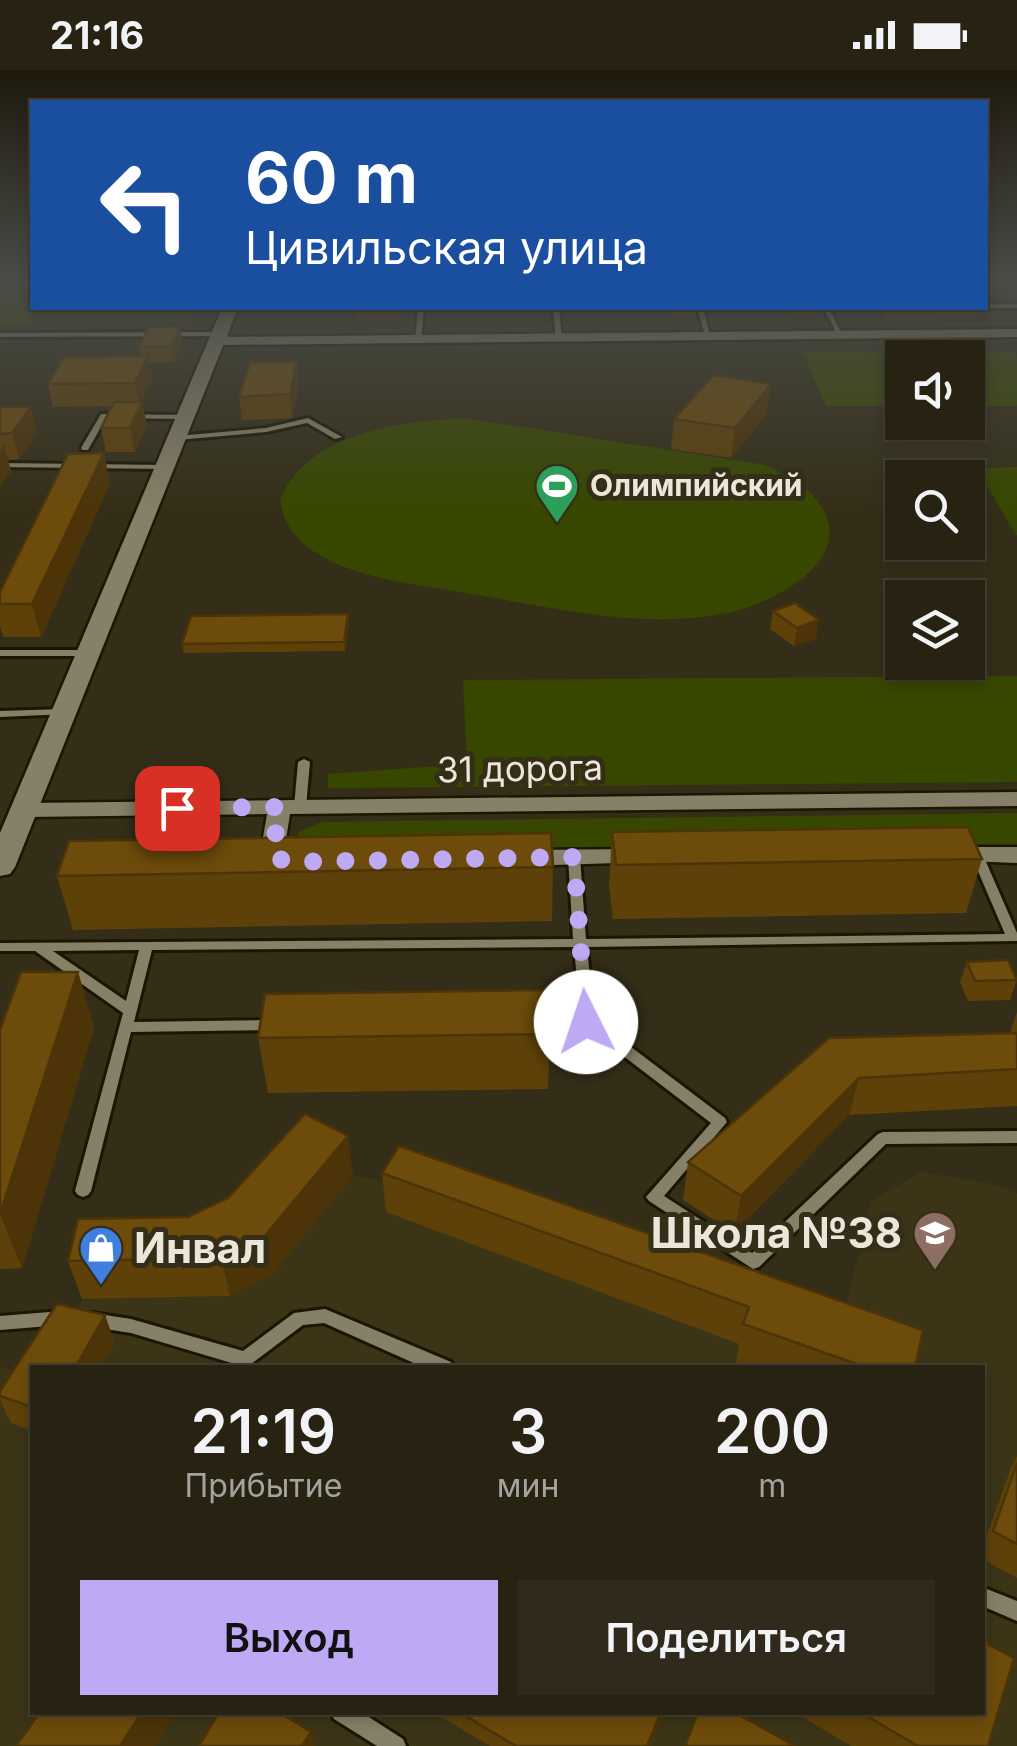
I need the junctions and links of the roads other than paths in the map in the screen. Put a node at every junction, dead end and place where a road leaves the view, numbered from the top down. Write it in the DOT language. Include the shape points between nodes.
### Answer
graph roads {
  1 [pos="212,354"];
  2 [pos="182,427"];
  3 [pos="338,437"];
  4 [pos="85,448"];
  5 [pos="0,464"];
  6 [pos="73,466"];
  7 [pos="166,467"];
  8 [pos="65,482"];
  9 [pos="89,653"];
  10 [pos="0,654"];
  11 [pos="64,712"];
  12 [pos="0,714"];
  13 [pos="304,762"];
  14 [pos="1017,799"];
  15 [pos="290,807"];
  16 [pos="24,810"];
  17 [pos="977,855"];
  18 [pos="1017,855"];
  19 [pos="670,856"];
  20 [pos="920,856"];
  21 [pos="574,857"];
  22 [pos="497,858"];
  23 [pos="305,861"];
  24 [pos="1,863"];
  25 [pos="1015,939"];
  26 [pos="580,942"];
  27 [pos="37,946"];
  28 [pos="147,946"];
  29 [pos="0,947"];
  30 [pos="128,1019"];
  31 [pos="510,1022"];
  32 [pos="586,1022"];
  33 [pos="299,1025"];
  34 [pos="1017,1137"];
  35 [pos="84,1191"];
  36 [pos="0,1322"];
  37 [pos="242,1363"];
  38 [pos="438,1365"];
  39 [pos="985,1597"];
  40 [pos="1017,1610"];
  41 [pos="346,1715"];
  42 [pos="396,1746"];
  1 -- 2 [label="street"];
  2 -- 3 [label="lane" via="266,430 308,420"];
  2 -- 4 [label="lane" via="104,416"];
  2 -- 7 [label="street"];
  5 -- 6 [label="lane"];
  6 -- 7 [label="lane"];
  6 -- 8 [label="lane"];
  7 -- 9 [label="street"];
  9 -- 10 [label="lane"];
  9 -- 11 [label="street"];
  11 -- 12 [label="lane"];
  11 -- 16 [label="street"];
  13 -- 15 [label="lane"];
  14 -- 15 [label="street, 31 дорога"];
  15 -- 16 [label="street, 31 дорога"];
  15 -- 23 [label="street" via="272,855"];
  16 -- 24 [label="street"];
  17 -- 18 [label="street"];
  17 -- 20 [label="street"];
  17 -- 25 [label="lane"];
  19 -- 21 [label="street"];
  21 -- 22 [label="street"];
  21 -- 26 [label="lane"];
  25 -- 26 [label="lane"];
  26 -- 28 [label="lane"];
  26 -- 32 [label="lane"];
  27 -- 28 [label="lane"];
  27 -- 29 [label="lane"];
  27 -- 30 [label="lane"];
  28 -- 30 [label="lane"];
  30 -- 33 [label="lane"];
  30 -- 35 [label="lane"];
  31 -- 32 [label="lane"];
  32 -- 34 [label="lane" via="720,1122 654,1198 753,1262 884,1138"];
  36 -- 37 [label="lane" via="74,1318 132,1326"];
  37 -- 38 [label="lane" via="300,1318 324,1316"];
  39 -- 40 [label="lane"];
  41 -- 42 [label="lane"];
}
